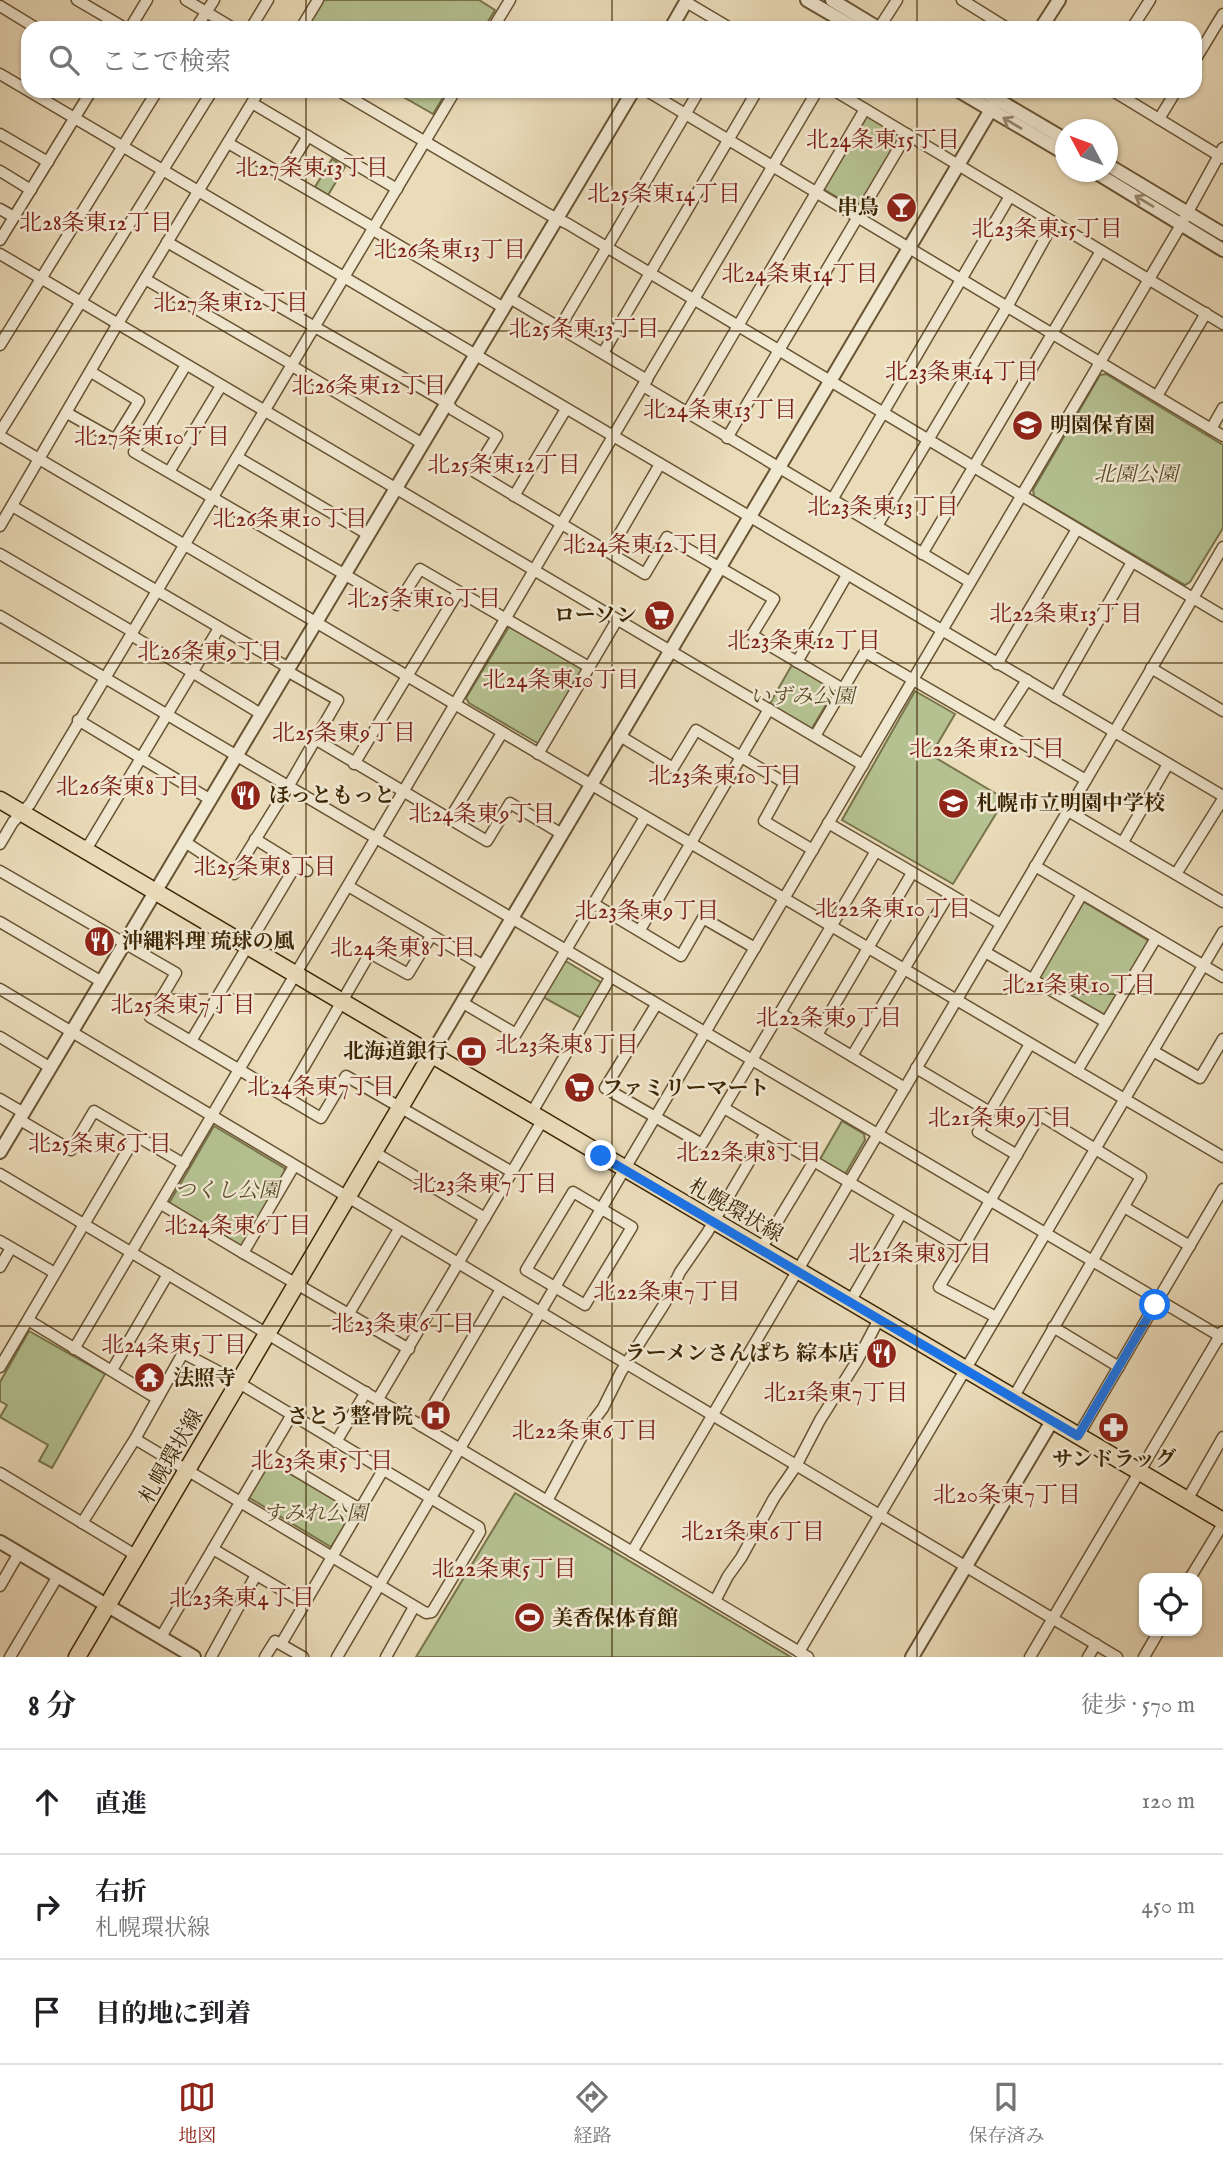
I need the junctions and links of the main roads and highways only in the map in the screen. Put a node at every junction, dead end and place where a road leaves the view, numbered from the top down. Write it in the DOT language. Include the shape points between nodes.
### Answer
graph roads {
  1 [pos="0,800"];
  2 [pos="432,1055"];
  3 [pos="1223,1523"];
  4 [pos="78,1657"];
  1 -- 2 [label="main road"];
  2 -- 3 [label="main road, 札幌環状線"];
  2 -- 4 [label="main road, 札幌環状線"];
}
